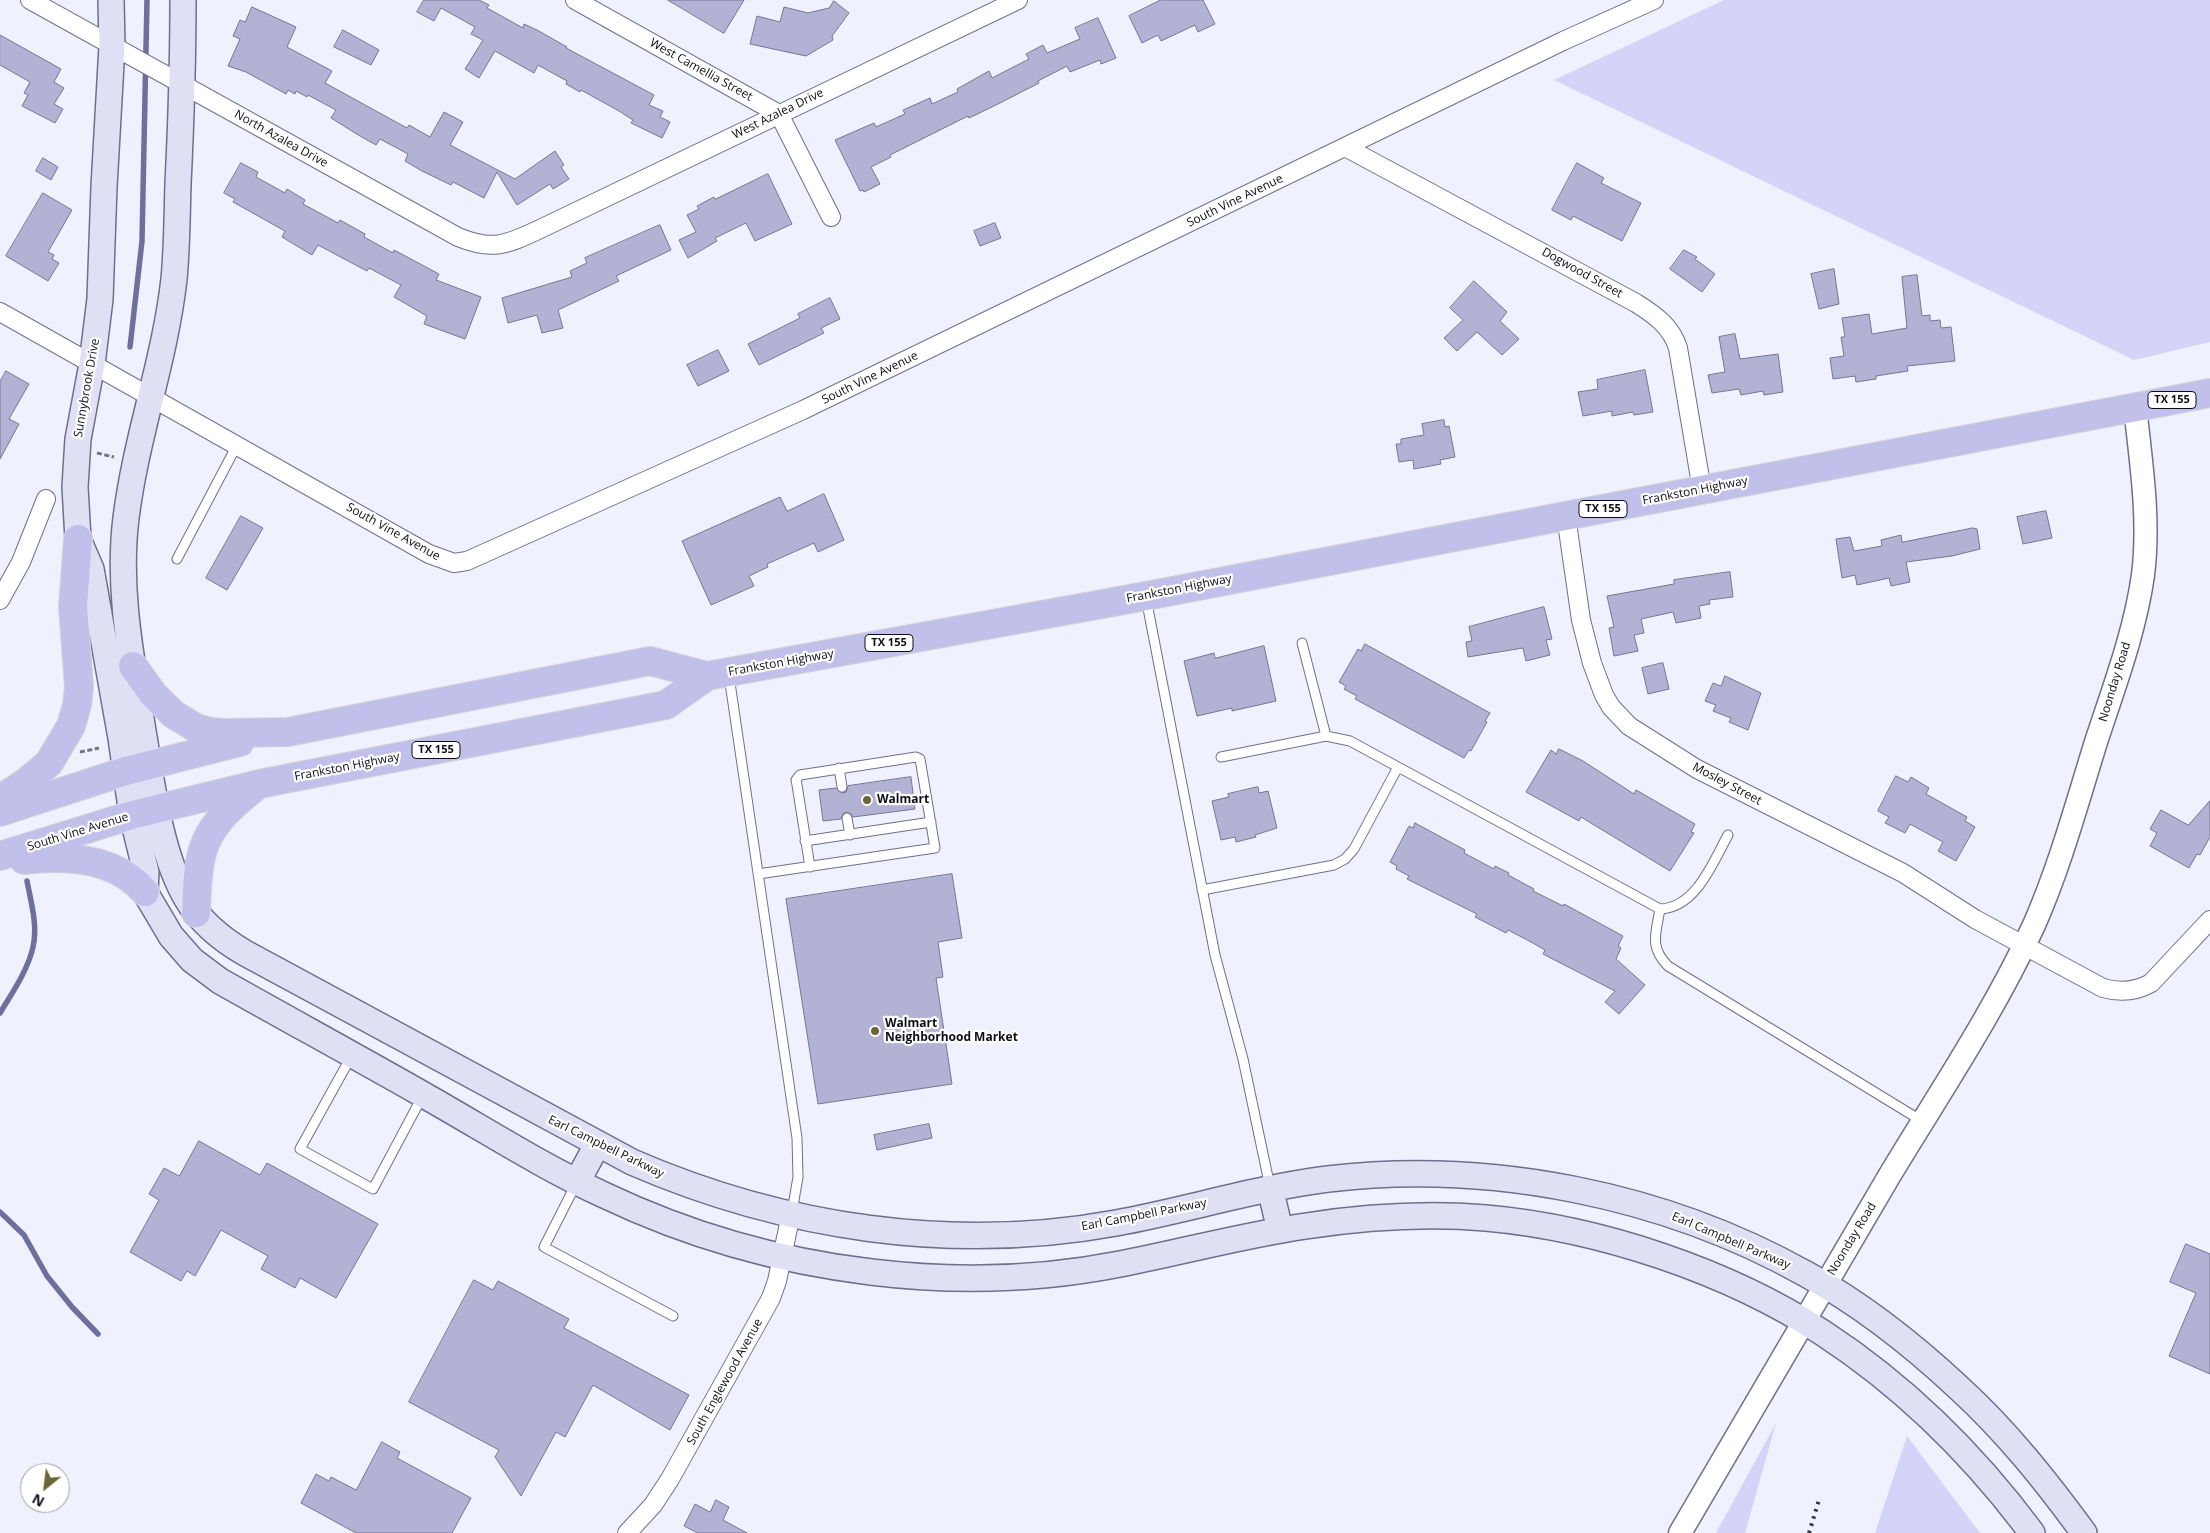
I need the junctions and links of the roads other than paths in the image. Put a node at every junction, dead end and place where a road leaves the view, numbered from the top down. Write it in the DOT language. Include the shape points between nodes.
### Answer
graph roads {
  1 [pos="30,0"];
  2 [pos="111,0"];
  3 [pos="183,0"];
  4 [pos="575,0"];
  5 [pos="1018,0"];
  6 [pos="1654,0"];
  7 [pos="121,50"];
  8 [pos="175,79"];
  9 [pos="779,114"];
  10 [pos="1345,147"];
  11 [pos="831,217"];
  12 [pos="538,230"];
  13 [pos="0,312"];
  14 [pos="92,364"];
  15 [pos="2210,393"];
  16 [pos="151,396"];
  17 [pos="2135,407"];
  18 [pos="237,445"];
  19 [pos="1702,490"];
  20 [pos="46,498"];
  21 [pos="1566,516"];
  22 [pos="78,539"];
  23 [pos="177,559"];
  24 [pos="1146,596"];
  25 [pos="0,600"];
  26 [pos="1302,642"];
  27 [pos="133,666"];
  28 [pos="718,675"];
  29 [pos="288,732"];
  30 [pos="1326,736"];
  31 [pos="1221,757"];
  32 [pos="1398,767"];
  33 [pos="137,768"];
  34 [pos="839,768"];
  35 [pos="260,784"];
  36 [pos="842,787"];
  37 [pos="0,799"];
  38 [pos="0,812"];
  39 [pos="145,812"];
  40 [pos="848,818"];
  41 [pos="931,822"];
  42 [pos="850,834"];
  43 [pos="1728,835"];
  44 [pos="805,841"];
  45 [pos="0,856"];
  46 [pos="0,862"];
  47 [pos="810,867"];
  48 [pos="758,874"];
  49 [pos="1202,890"];
  50 [pos="145,892"];
  51 [pos="1660,910"];
  52 [pos="196,913"];
  53 [pos="2210,920"];
  54 [pos="2024,946"];
  55 [pos="372,1023"];
  56 [pos="352,1055"];
  57 [pos="440,1060"];
  58 [pos="485,1084"];
  59 [pos="424,1095"];
  60 [pos="464,1118"];
  61 [pos="1922,1122"];
  62 [pos="597,1144"];
  63 [pos="577,1182"];
  64 [pos="1270,1188"];
  65 [pos="791,1214"];
  66 [pos="1280,1230"];
  67 [pos="783,1258"];
  68 [pos="1824,1284"];
  69 [pos="673,1316"];
  70 [pos="1803,1321"];
  71 [pos="627,1533"];
  72 [pos="1680,1533"];
  73 [pos="2032,1533"];
  74 [pos="2084,1533"];
  1 -- 7 [label="street, North Azalea Drive"];
  2 -- 7 [label="main road, Sunnybrook Drive"];
  3 -- 8 [label="main road"];
  4 -- 9 [label="street, West Camellia Street"];
  5 -- 9 [label="street, West Azalea Drive"];
  6 -- 10 [label="street, South Vine Avenue"];
  7 -- 8 [label="street, North Azalea Drive"];
  7 -- 14 [label="main road, Sunnybrook Drive" via="104,187 100,298"];
  8 -- 12 [label="street, North Azalea Drive" via="477,245 498,246"];
  8 -- 16 [label="main road" via="174,278 162,354"];
  9 -- 11 [label="street"];
  9 -- 12 [label="street, West Azalea Drive"];
  10 -- 18 [label="street, South Vine Avenue" via="803,410 467,561 454,563 429,554"];
  10 -- 19 [label="street, Dogwood Street" via="1636,303 1661,320 1678,348"];
  13 -- 14 [label="street, South Vine Avenue"];
  14 -- 16 [label="street, South Vine Avenue"];
  14 -- 22 [label="main road, Sunnybrook Drive" via="78,439 75,487"];
  15 -- 17 [label="main road, Frankston Highway / TX 155"];
  16 -- 18 [label="street, South Vine Avenue"];
  16 -- 27 [label="main road" via="136,457 123,549 125,609"];
  17 -- 19 [label="main road, Frankston Highway / TX 155"];
  17 -- 54 [label="street, Noonday Road" via="2145,526 2138,601 2058,861"];
  18 -- 23 [label="lane"];
  19 -- 21 [label="main road, Frankston Highway / TX 155"];
  20 -- 25 [label="street" via="21,562"];
  21 -- 24 [label="main road, Frankston Highway / TX 155"];
  21 -- 54 [label="street, Mosley Street" via="1581,620 1604,695 1618,716 1647,739 1689,764 1904,874"];
  22 -- 33 [label="main road, Sunnybrook Drive" via="91,569"];
  22 -- 37 [label="main road" via="73,607 79,687 71,726 48,763"];
  24 -- 28 [label="main road, Frankston Highway / TX 155"];
  24 -- 49 [label="lane"];
  26 -- 30 [label="lane"];
  27 -- 29 [label="main road" via="164,706 196,728 224,733"];
  27 -- 33 [label="main road"];
  28 -- 29 [label="main road, TX 155" via="650,661"];
  28 -- 35 [label="main road, Frankston Highway / TX 155" via="666,705"];
  28 -- 48 [label="lane"];
  29 -- 33 [label="main road, TX 155"];
  30 -- 31 [label="lane"];
  30 -- 32 [label="lane" via="1350,742"];
  32 -- 49 [label="lane" via="1362,836 1345,859 1334,865"];
  32 -- 51 [label="lane"];
  33 -- 38 [label="main road, TX 155"];
  33 -- 39 [label="main road, Earl Campbell Parkway"];
  34 -- 36 [label="lane"];
  34 -- 41 [label="lane" via="920,759"];
  34 -- 44 [label="lane" via="805,773 796,780"];
  35 -- 39 [label="main road, Frankston Highway / TX 155"];
  35 -- 52 [label="main road" via="223,814 203,847 198,867"];
  39 -- 45 [label="main road, South Vine Avenue / TX 155"];
  39 -- 50 [label="main road, Earl Campbell Parkway"];
  39 -- 52 [label="main road, Earl Campbell Parkway"];
  40 -- 42 [label="lane"];
  41 -- 42 [label="lane"];
  41 -- 47 [label="lane" via="935,848"];
  42 -- 44 [label="lane"];
  43 -- 51 [label="lane" via="1696,890 1683,901"];
  44 -- 47 [label="lane"];
  46 -- 50 [label="main road" via="53,857 90,861 124,875"];
  47 -- 48 [label="lane"];
  48 -- 65 [label="lane" via="797,1138 798,1177"];
  49 -- 64 [label="lane"];
  50 -- 56 [label="main road" via="171,936 204,970"];
  51 -- 61 [label="lane" via="1656,950 1668,966"];
  52 -- 55 [label="main road, Earl Campbell Parkway" via="229,944"];
  53 -- 54 [label="street" via="2160,976 2143,988 2134,990 2102,988"];
  54 -- 61 [label="street, Noonday Road"];
  55 -- 56 [label="main road"];
  55 -- 57 [label="main road, Earl Campbell Parkway"];
  56 -- 59 [label="main road"];
  56 -- 59 [label="lane" via="300,1149 373,1188"];
  57 -- 58 [label="main road, Earl Campbell Parkway"];
  57 -- 59 [label="main road"];
  58 -- 60 [label="main road"];
  58 -- 62 [label="main road, Earl Campbell Parkway"];
  59 -- 60 [label="main road"];
  60 -- 63 [label="main road"];
  61 -- 68 [label="street, Noonday Road"];
  62 -- 63 [label="main road"];
  62 -- 65 [label="main road, Earl Campbell Parkway" via="700,1190 757,1208"];
  63 -- 67 [label="main road" via="672,1224"];
  63 -- 69 [label="lane" via="544,1247"];
  64 -- 65 [label="main road, Earl Campbell Parkway" via="1113,1224 1028,1234 916,1234 840,1225"];
  64 -- 66 [label="main road"];
  64 -- 68 [label="main road, Earl Campbell Parkway" via="1354,1177 1410,1174 1502,1179 1572,1190 1692,1222 1750,1246"];
  65 -- 67 [label="street, South Englewood Avenue"];
  66 -- 67 [label="main road" via="1119,1264 1037,1275 978,1278 908,1276"];
  66 -- 70 [label="main road" via="1408,1216 1480,1218 1548,1226 1669,1259"];
  67 -- 71 [label="street, South Englewood Avenue" via="764,1312 675,1471 653,1505"];
  68 -- 70 [label="street, Noonday Road"];
  68 -- 74 [label="main road, Earl Campbell Parkway" via="1902,1339 1961,1389 2032,1464"];
  70 -- 72 [label="street, Noonday Road"];
  70 -- 73 [label="main road" via="1851,1352 1931,1419 1988,1478"];
}
